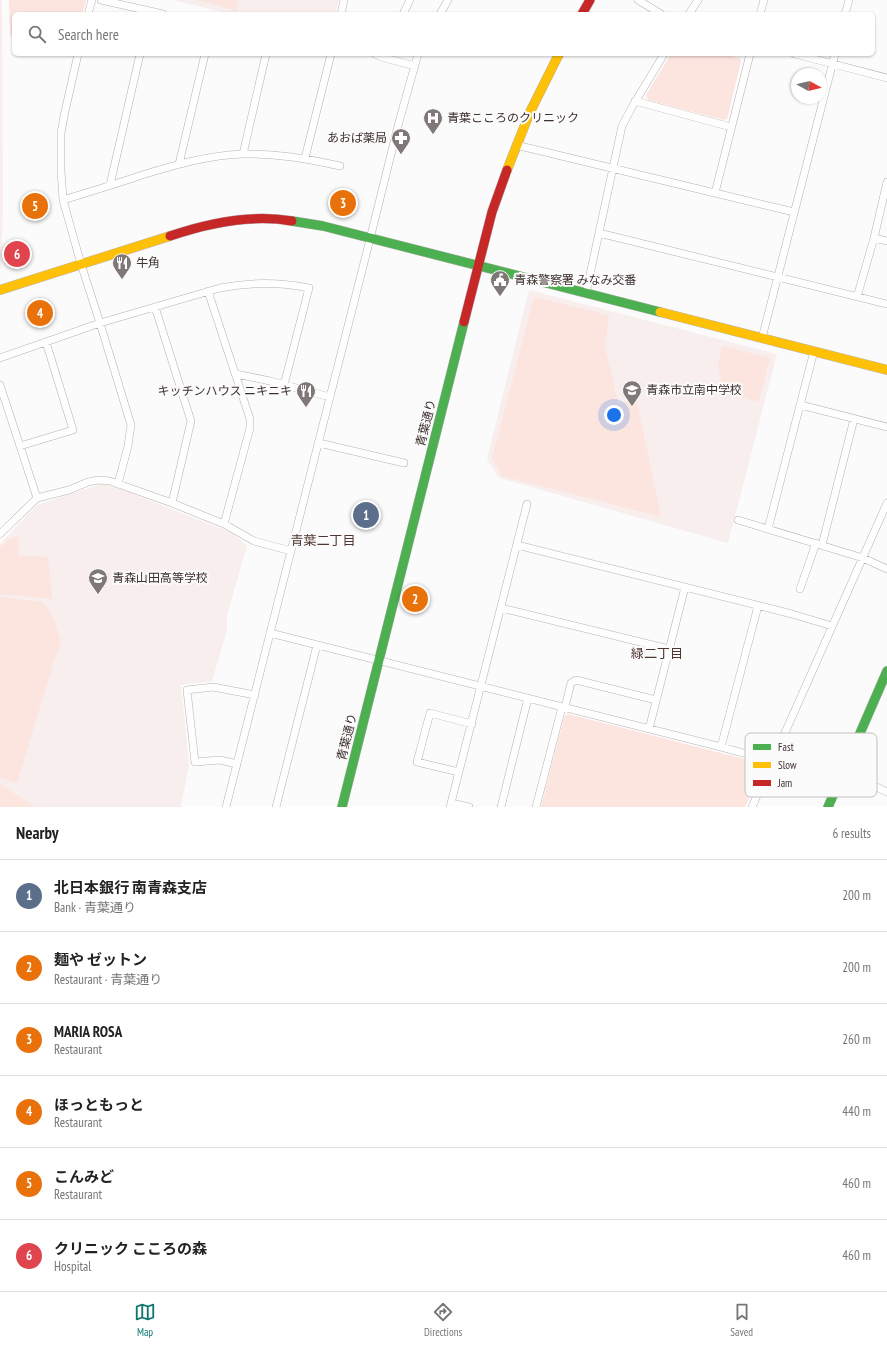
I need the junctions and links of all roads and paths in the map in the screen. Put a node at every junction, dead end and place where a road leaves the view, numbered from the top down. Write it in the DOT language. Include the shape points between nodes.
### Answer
graph roads {
  1 [pos="92,0"];
  2 [pos="101,0"];
  3 [pos="344,0"];
  4 [pos="410,0"];
  5 [pos="448,0"];
  6 [pos="590,0"];
  7 [pos="638,0"];
  8 [pos="698,0"];
  9 [pos="764,0"];
  10 [pos="849,0"];
  11 [pos="89,12"];
  12 [pos="150,12"];
  13 [pos="341,12"];
  14 [pos="404,12"];
  15 [pos="441,12"];
  16 [pos="583,12"];
  17 [pos="658,12"];
  18 [pos="690,12"];
  19 [pos="761,12"];
  20 [pos="846,12"];
  21 [pos="78,56"];
  22 [pos="140,56"];
  23 [pos="205,56"];
  24 [pos="266,56"];
  25 [pos="330,56"];
  26 [pos="382,56"];
  27 [pos="418,56"];
  28 [pos="558,56"];
  29 [pos="663,56"];
  30 [pos="748,56"];
  31 [pos="803,56"];
  32 [pos="835,56"];
  33 [pos="833,64"];
  34 [pos="415,66"];
  35 [pos="887,78"];
  36 [pos="635,101"];
  37 [pos="731,127"];
  38 [pos="516,145"];
  39 [pos="243,154"];
  40 [pos="305,158"];
  41 [pos="179,164"];
  42 [pos="340,166"];
  43 [pos="612,169"];
  44 [pos="887,182"];
  45 [pos="110,185"];
  46 [pos="715,193"];
  47 [pos="63,200"];
  48 [pos="794,212"];
  49 [pos="599,233"];
  50 [pos="370,238"];
  51 [pos="874,238"];
  52 [pos="887,241"];
  53 [pos="81,264"];
  54 [pos="478,267"];
  55 [pos="778,277"];
  56 [pos="0,290"];
  57 [pos="208,291"];
  58 [pos="586,293"];
  59 [pos="857,297"];
  60 [pos="887,304"];
  61 [pos="155,307"];
  62 [pos="100,323"];
  63 [pos="762,338"];
  64 [pos="46,342"];
  65 [pos="814,351"];
  66 [pos="0,358"];
  67 [pos="887,370"];
  68 [pos="236,374"];
  69 [pos="0,385"];
  70 [pos="284,385"];
  71 [pos="330,397"];
  72 [pos="801,405"];
  73 [pos="854,419"];
  74 [pos="887,427"];
  75 [pos="319,442"];
  76 [pos="20,446"];
  77 [pos="404,463"];
  78 [pos="118,484"];
  79 [pos="36,498"];
  80 [pos="172,503"];
  81 [pos="887,503"];
  82 [pos="527,504"];
  83 [pos="738,520"];
  84 [pos="224,524"];
  85 [pos="768,529"];
  86 [pos="0,534"];
  87 [pos="819,544"];
  88 [pos="517,545"];
  89 [pos="291,551"];
  90 [pos="863,558"];
  91 [pos="887,569"];
  92 [pos="685,587"];
  93 [pos="800,589"];
  94 [pos="758,606"];
  95 [pos="501,608"];
  96 [pos="832,626"];
  97 [pos="270,633"];
  98 [pos="317,645"];
  99 [pos="669,649"];
  100 [pos="378,661"];
  101 [pos="887,671"];
  102 [pos="482,686"];
  103 [pos="254,695"];
  104 [pos="528,698"];
  105 [pos="656,700"];
  106 [pos="563,707"];
  107 [pos="472,724"];
  108 [pos="649,729"];
  109 [pos="785,733"];
  110 [pos="860,733"];
  111 [pos="721,747"];
  112 [pos="745,753"];
  113 [pos="237,764"];
  114 [pos="459,772"];
  115 [pos="877,787"];
  116 [pos="887,792"];
  117 [pos="757,797"];
  118 [pos="832,797"];
  119 [pos="450,805"];
  120 [pos="226,807"];
  121 [pos="276,807"];
  122 [pos="342,807"];
  123 [pos="469,807"];
  124 [pos="500,807"];
  125 [pos="536,807"];
  126 [pos="752,807"];
  127 [pos="828,807"];
  1 -- 11 [label="street"];
  2 -- 12 [label="street"];
  3 -- 13 [label="street"];
  4 -- 14 [label="street"];
  5 -- 15 [label="street"];
  6 -- 16 [label="street"];
  7 -- 17 [label="street"];
  8 -- 18 [label="street"];
  9 -- 19 [label="street"];
  10 -- 20 [label="street"];
  21 -- 47 [label="street" via="62,133"];
  22 -- 45 [label="street"];
  23 -- 41 [label="street"];
  24 -- 39 [label="street"];
  25 -- 40 [label="street"];
  26 -- 34 [label="street"];
  27 -- 34 [label="street"];
  28 -- 38 [label="street, 青葉通り"];
  29 -- 36 [label="street"];
  30 -- 37 [label="street"];
  31 -- 33 [label="street"];
  32 -- 33 [label="street"];
  33 -- 35 [label="street"];
  33 -- 48 [label="street"];
  34 -- 50 [label="street"];
  36 -- 37 [label="street"];
  36 -- 43 [label="street" via="622,126"];
  37 -- 46 [label="street"];
  38 -- 43 [label="street"];
  38 -- 54 [label="street, 青葉通り" via="492,212"];
  39 -- 40 [label="street"];
  39 -- 41 [label="street"];
  40 -- 42 [label="street"];
  41 -- 45 [label="street"];
  43 -- 46 [label="street"];
  43 -- 49 [label="street"];
  44 -- 51 [label="street"];
  45 -- 47 [label="street"];
  46 -- 48 [label="street"];
  47 -- 53 [label="street"];
  48 -- 55 [label="street"];
  49 -- 55 [label="street"];
  49 -- 58 [label="street"];
  50 -- 53 [label="street" via="323,226 280,219 219,223 191,229"];
  50 -- 54 [label="street"];
  50 -- 71 [label="street"];
  51 -- 52 [label="street"];
  51 -- 59 [label="street"];
  53 -- 56 [label="street"];
  53 -- 62 [label="street"];
  54 -- 58 [label="street"];
  54 -- 100 [label="street, 青葉通り"];
  55 -- 59 [label="street"];
  55 -- 63 [label="street"];
  57 -- 61 [label="street"];
  57 -- 68 [label="street"];
  57 -- 70 [label="street" via="237,284 257,283 309,288"];
  58 -- 63 [label="street"];
  59 -- 60 [label="street"];
  61 -- 62 [label="street"];
  61 -- 80 [label="street" via="191,421"];
  62 -- 64 [label="street"];
  62 -- 78 [label="street" via="131,425"];
  63 -- 65 [label="street"];
  64 -- 66 [label="street"];
  64 -- 76 [label="street" via="72,430"];
  65 -- 67 [label="street"];
  65 -- 72 [label="street"];
  68 -- 70 [label="street"];
  68 -- 84 [label="street" via="250,419 250,428"];
  69 -- 76 [label="street"];
  70 -- 71 [label="street"];
  71 -- 75 [label="street"];
  72 -- 73 [label="street"];
  72 -- 85 [label="street"];
  73 -- 74 [label="street"];
  73 -- 87 [label="street"];
  75 -- 77 [label="street"];
  75 -- 89 [label="street"];
  76 -- 79 [label="street"];
  78 -- 79 [label="street" via="98,480"];
  78 -- 80 [label="street"];
  79 -- 86 [label="street"];
  80 -- 84 [label="street"];
  81 -- 90 [label="street"];
  82 -- 88 [label="street"];
  83 -- 85 [label="street"];
  84 -- 89 [label="street" via="254,541"];
  85 -- 87 [label="street"];
  87 -- 90 [label="street"];
  87 -- 93 [label="street"];
  88 -- 92 [label="street"];
  88 -- 95 [label="street"];
  89 -- 97 [label="street"];
  90 -- 91 [label="street"];
  90 -- 96 [label="street"];
  92 -- 94 [label="street"];
  92 -- 99 [label="street"];
  94 -- 96 [label="street"];
  94 -- 111 [label="street"];
  95 -- 99 [label="street"];
  95 -- 102 [label="street"];
  96 -- 109 [label="street"];
  97 -- 98 [label="street"];
  97 -- 103 [label="street"];
  98 -- 100 [label="street"];
  98 -- 121 [label="street"];
  99 -- 105 [label="street"];
  100 -- 102 [label="street"];
  100 -- 122 [label="street, 青葉通り"];
  101 -- 110 [label="street"];
  102 -- 104 [label="street"];
  102 -- 107 [label="street"];
  103 -- 113 [label="street"];
  103 -- 113 [label="street" via="213,687 187,690 195,762 220,760"];
  104 -- 106 [label="street"];
  104 -- 124 [label="street"];
  105 -- 106 [label="street" via="576,680 572,683"];
  105 -- 108 [label="street"];
  106 -- 108 [label="street"];
  106 -- 125 [label="street"];
  107 -- 114 [label="street"];
  107 -- 114 [label="street" via="430,714 428,720 417,762"];
  108 -- 111 [label="street"];
  111 -- 112 [label="street"];
  113 -- 120 [label="street"];
  114 -- 119 [label="street"];
  115 -- 116 [label="street"];
  117 -- 126 [label="street"];
  118 -- 127 [label="street"];
  119 -- 123 [label="street"];
}
